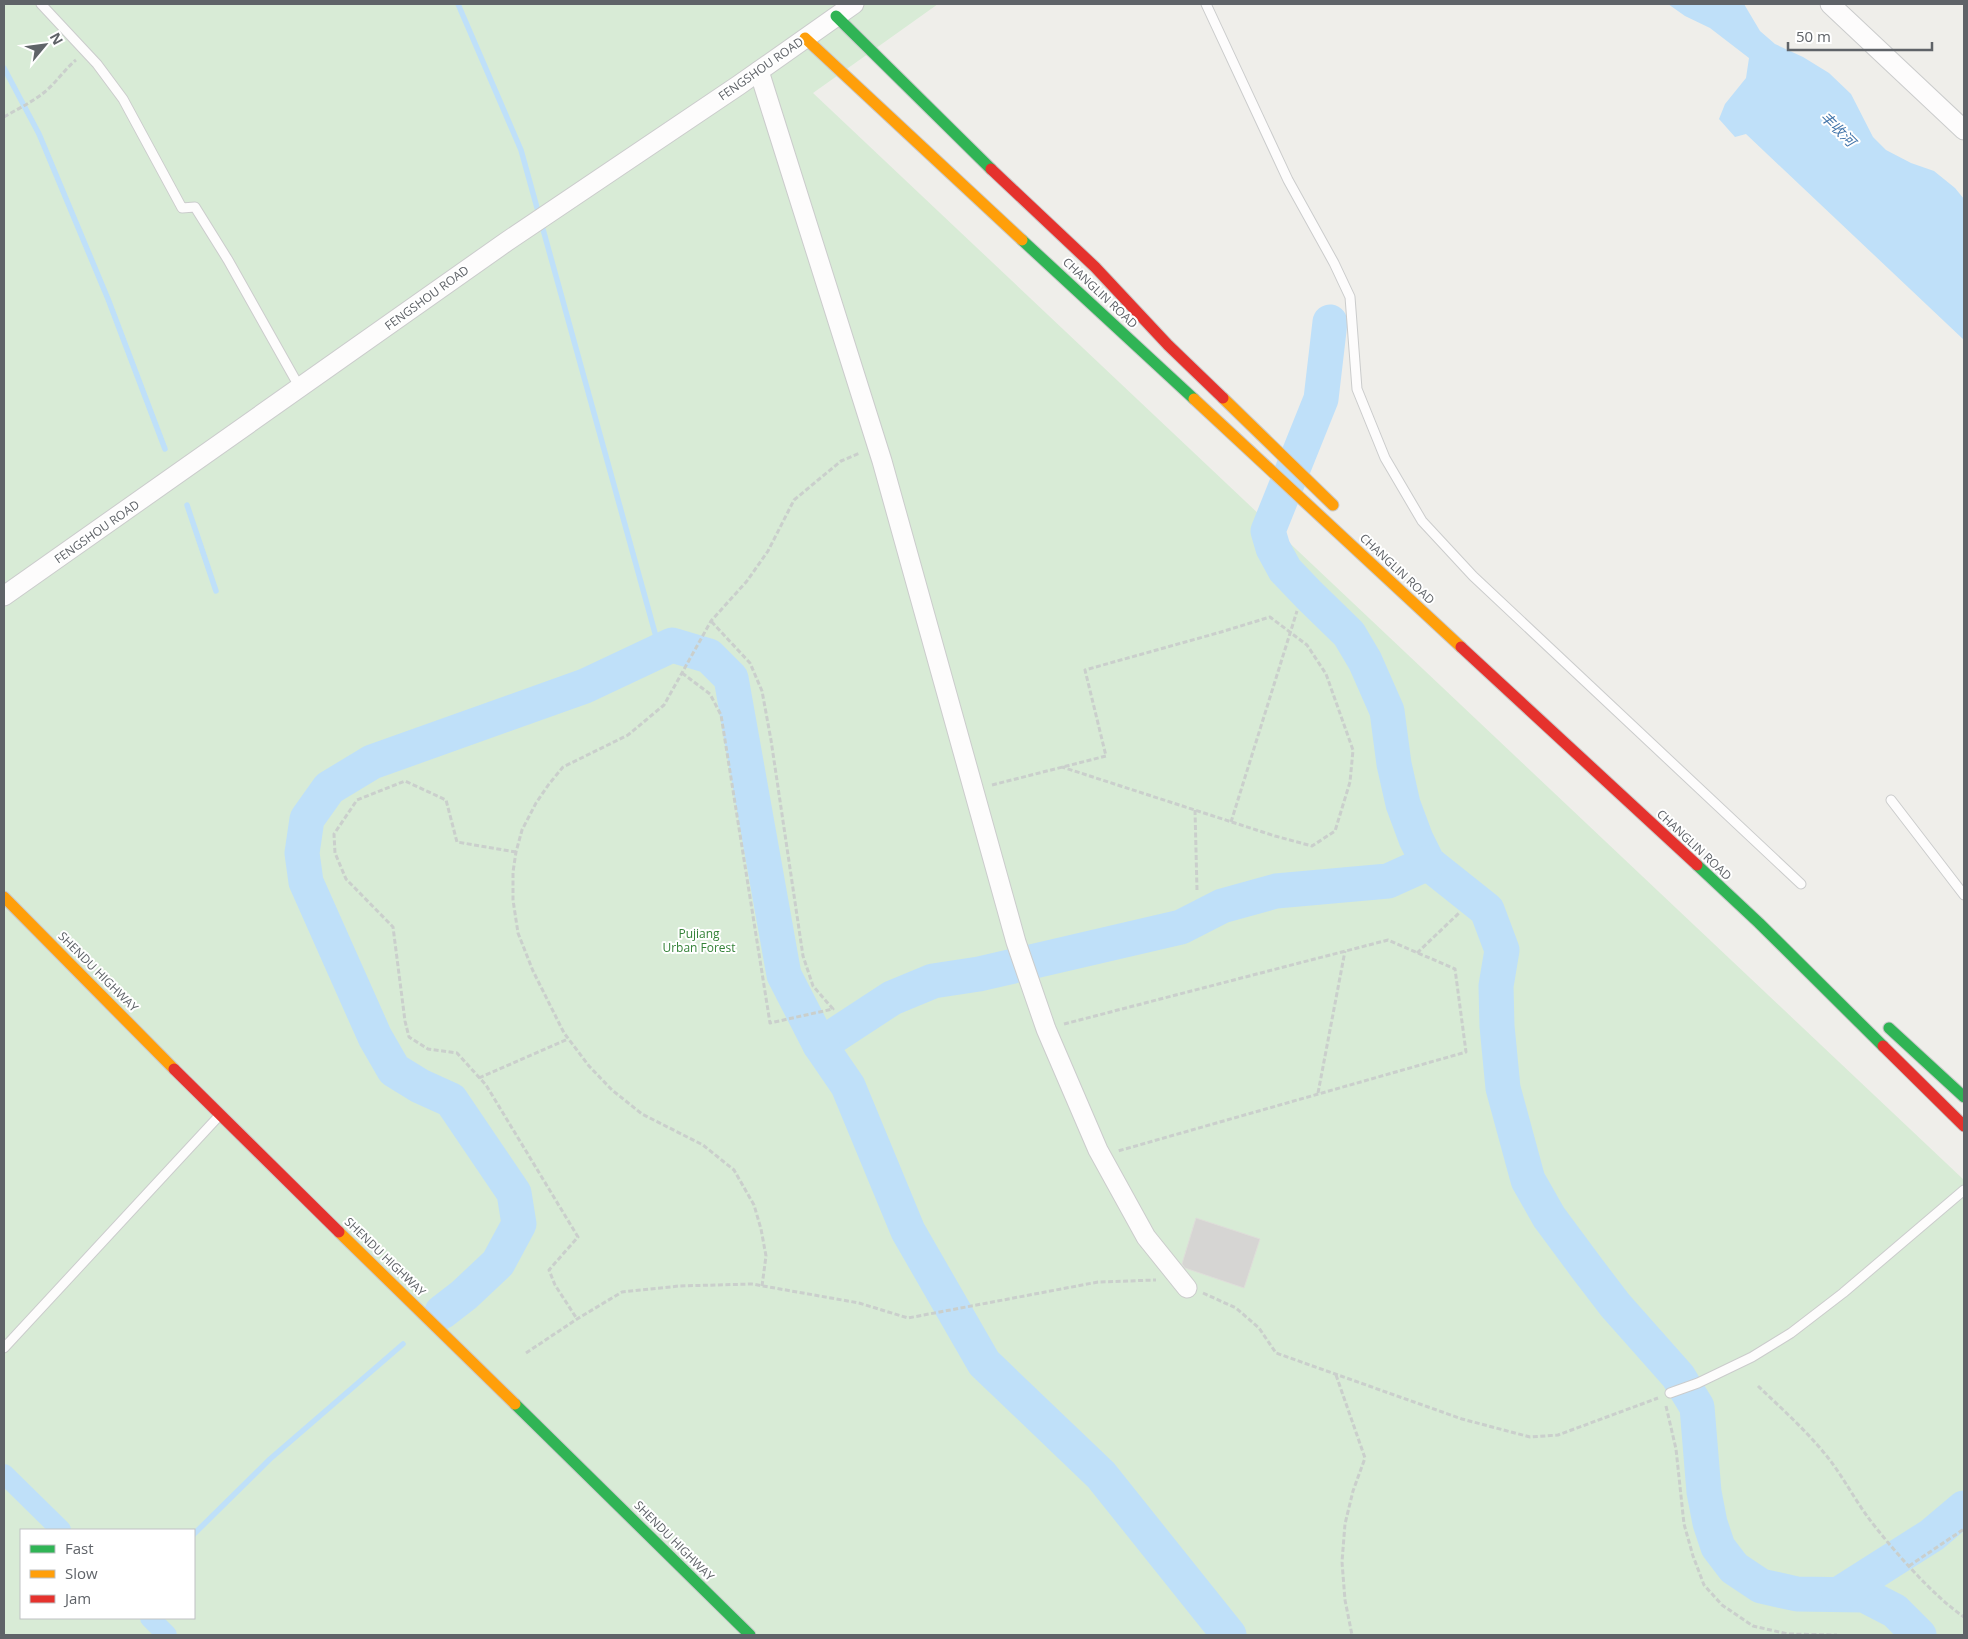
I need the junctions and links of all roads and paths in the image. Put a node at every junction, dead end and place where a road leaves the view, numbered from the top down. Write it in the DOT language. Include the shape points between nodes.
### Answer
graph roads {
  1 [pos="41,4"];
  2 [pos="854,4"];
  3 [pos="1206,4"];
  4 [pos="1830,4"];
  5 [pos="836,16"];
  6 [pos="805,38"];
  7 [pos="86,52"];
  8 [pos="759,71"];
  9 [pos="4,117"];
  10 [pos="1964,130"];
  11 [pos="300,388"];
  12 [pos="877,446"];
  13 [pos="1344,516"];
  14 [pos="4,596"];
  15 [pos="1297,611"];
  16 [pos="711,622"];
  17 [pos="1290,633"];
  18 [pos="682,673"];
  19 [pos="1062,767"];
  20 [pos="974,790"];
  21 [pos="1891,800"];
  22 [pos="1195,810"];
  23 [pos="1231,822"];
  24 [pos="516,852"];
  25 [pos="1731,881"];
  26 [pos="1802,884"];
  27 [pos="1197,890"];
  28 [pos="1964,895"];
  29 [pos="4,897"];
  30 [pos="1459,913"];
  31 [pos="1782,929"];
  32 [pos="1345,951"];
  33 [pos="1417,953"];
  34 [pos="1884,1023"];
  35 [pos="1046,1029"];
  36 [pos="568,1038"];
  37 [pos="479,1078"];
  38 [pos="1318,1094"];
  39 [pos="1964,1097"];
  40 [pos="220,1115"];
  41 [pos="1964,1126"];
  42 [pos="1102,1156"];
  43 [pos="1964,1190"];
  44 [pos="762,1286"];
  45 [pos="1187,1288"];
  46 [pos="577,1319"];
  47 [pos="4,1348"];
  48 [pos="526,1352"];
  49 [pos="1336,1374"];
  50 [pos="1758,1386"];
  51 [pos="1667,1395"];
  52 [pos="1964,1529"];
  53 [pos="1909,1566"];
  54 [pos="1964,1617"];
  55 [pos="750,1635"];
  56 [pos="1352,1635"];
  57 [pos="1837,1635"];
  1 -- 7 [label="lane"];
  2 -- 5 [label="street, FENGSHOU ROAD"];
  3 -- 26 [label="lane" via="1288,180 1350,297 1357,389 1385,458 1422,521 1473,576"];
  4 -- 10 [label="street"];
  5 -- 6 [label="street, FENGSHOU ROAD"];
  5 -- 13 [label="street, CHANGLIN ROAD" via="1095,267 1168,345"];
  6 -- 8 [label="street, FENGSHOU ROAD"];
  6 -- 41 [label="street, CHANGLIN ROAD" via="1759,923"];
  7 -- 9 [label="path" via="32,102"];
  7 -- 11 [label="lane" via="123,99 182,208 195,207"];
  8 -- 11 [label="street, FENGSHOU ROAD" via="540,219"];
  8 -- 12 [label="street"];
  11 -- 14 [label="street, FENGSHOU ROAD"];
  12 -- 16 [label="path" via="841,461 794,500 768,551"];
  12 -- 20 [label="street"];
  15 -- 17 [label="path"];
  16 -- 18 [label="path"];
  16 -- 18 [label="path" via="750,663 762,691 803,956 813,986 833,1009 770,1023 720,715 710,694"];
  17 -- 19 [label="path" via="1270,617 1084,670 1106,756"];
  17 -- 23 [label="path"];
  17 -- 23 [label="path" via="1307,645 1326,674 1353,750 1350,782 1335,831 1312,846"];
  18 -- 24 [label="path" via="664,705 628,735 563,766 536,803 522,830"];
  19 -- 20 [label="path"];
  19 -- 22 [label="path"];
  20 -- 35 [label="street" via="1016,942"];
  21 -- 28 [label="lane"];
  22 -- 23 [label="path"];
  22 -- 27 [label="path"];
  24 -- 36 [label="path" via="513,900 518,933 533,972"];
  24 -- 37 [label="path" via="457,842 446,800 405,781 357,800 334,834 335,853 346,879 393,927 409,1037 428,1048 456,1053"];
  25 -- 31 [label="street, CHANGLIN ROAD"];
  29 -- 40 [label="street, SHENDU HIGHWAY"];
  30 -- 33 [label="path"];
  32 -- 33 [label="path" via="1388,940"];
  32 -- 35 [label="path"];
  32 -- 38 [label="path"];
  33 -- 38 [label="path" via="1456,969 1466,1052"];
  34 -- 39 [label="street"];
  35 -- 42 [label="street"];
  36 -- 37 [label="path"];
  36 -- 44 [label="path" via="612,1090 642,1114 703,1145 734,1170 754,1205 761,1229 766,1256"];
  37 -- 46 [label="path" via="578,1237 549,1270"];
  38 -- 42 [label="path"];
  40 -- 47 [label="lane"];
  40 -- 55 [label="street, SHENDU HIGHWAY"];
  42 -- 45 [label="street" via="1146,1236"];
  43 -- 51 [label="lane" via="1843,1293 1791,1332 1752,1356"];
  44 -- 45 [label="path" via="859,1304 908,1318 1098,1282 1152,1279"];
  44 -- 46 [label="path" via="679,1286 622,1292"];
  45 -- 49 [label="path" via="1236,1308 1259,1328 1276,1353"];
  46 -- 48 [label="path"];
  49 -- 51 [label="path" via="1462,1419 1530,1436 1558,1435"];
  49 -- 56 [label="path" via="1365,1458 1345,1524 1342,1562"];
  50 -- 53 [label="path" via="1814,1440 1868,1516"];
  51 -- 57 [label="path" via="1684,1524 1704,1585 1722,1605 1753,1626 1788,1634"];
  52 -- 53 [label="path"];
  53 -- 54 [label="path"];
}
